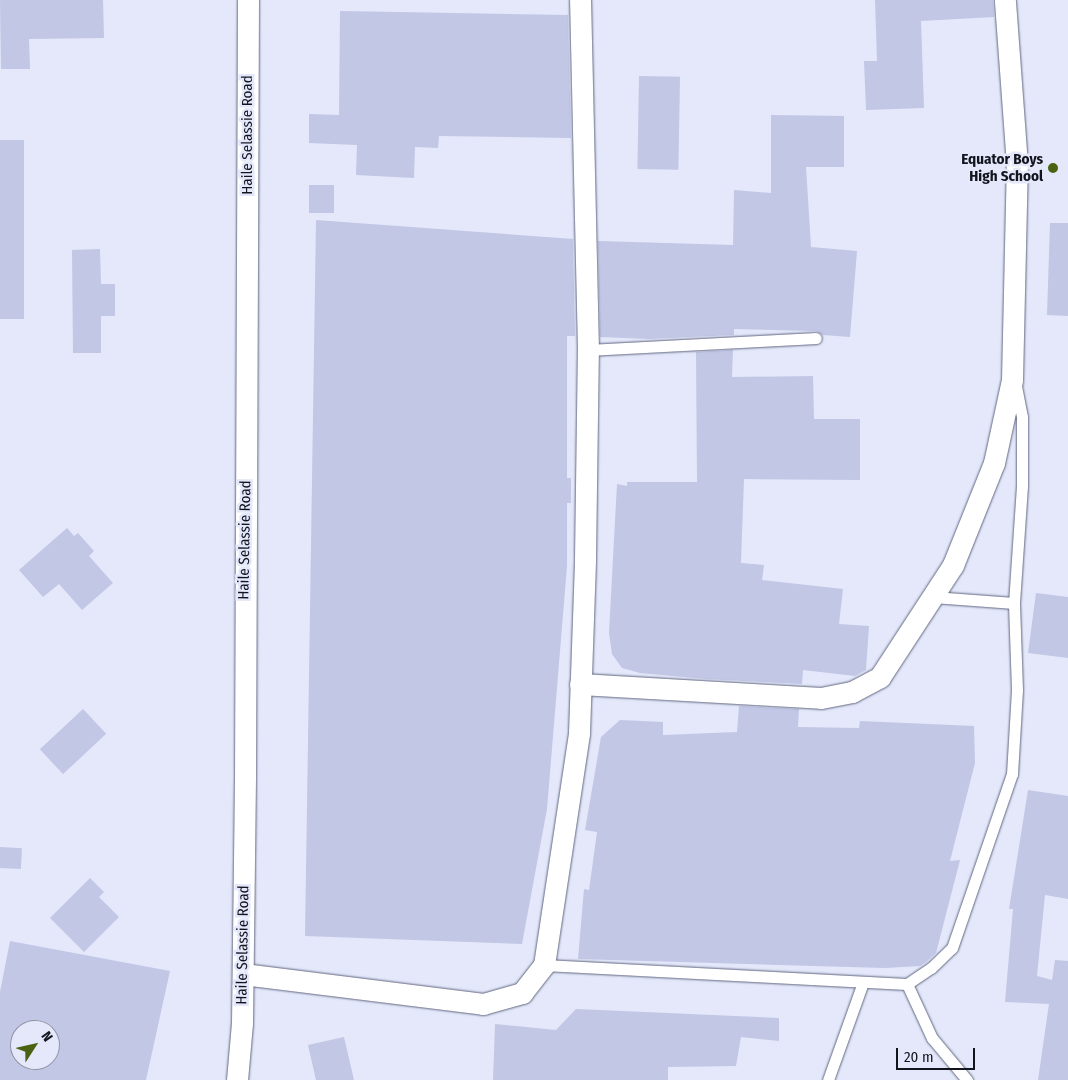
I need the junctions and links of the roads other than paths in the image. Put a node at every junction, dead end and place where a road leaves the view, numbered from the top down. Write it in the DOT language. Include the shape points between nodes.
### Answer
graph roads {
  1 [pos="248,0"];
  2 [pos="580,0"];
  3 [pos="1005,0"];
  4 [pos="816,338"];
  5 [pos="588,350"];
  6 [pos="1012,367"];
  7 [pos="933,597"];
  8 [pos="1014,603"];
  9 [pos="580,684"];
  10 [pos="544,965"];
  11 [pos="243,974"];
  12 [pos="863,982"];
  13 [pos="907,984"];
  14 [pos="237,1080"];
  15 [pos="828,1080"];
  16 [pos="967,1080"];
  1 -- 11 [label="street, Haile Selassie Road"];
  2 -- 5 [label="street"];
  3 -- 6 [label="street" via="1017,165"];
  4 -- 5 [label="lane"];
  5 -- 9 [label="street"];
  6 -- 7 [label="street" via="994,463 953,565"];
  6 -- 8 [label="lane" via="1022,417 1022,486"];
  7 -- 8 [label="lane"];
  7 -- 9 [label="street" via="880,677 852,692 821,698"];
  8 -- 13 [label="lane" via="1017,690 1012,774 952,948"];
  9 -- 10 [label="street" via="579,733"];
  10 -- 11 [label="street" via="522,993 483,1004"];
  10 -- 12 [label="lane"];
  11 -- 14 [label="street, Haile Selassie Road"];
  12 -- 13 [label="lane"];
  12 -- 15 [label="lane"];
  13 -- 16 [label="lane" via="932,1038"];
}
